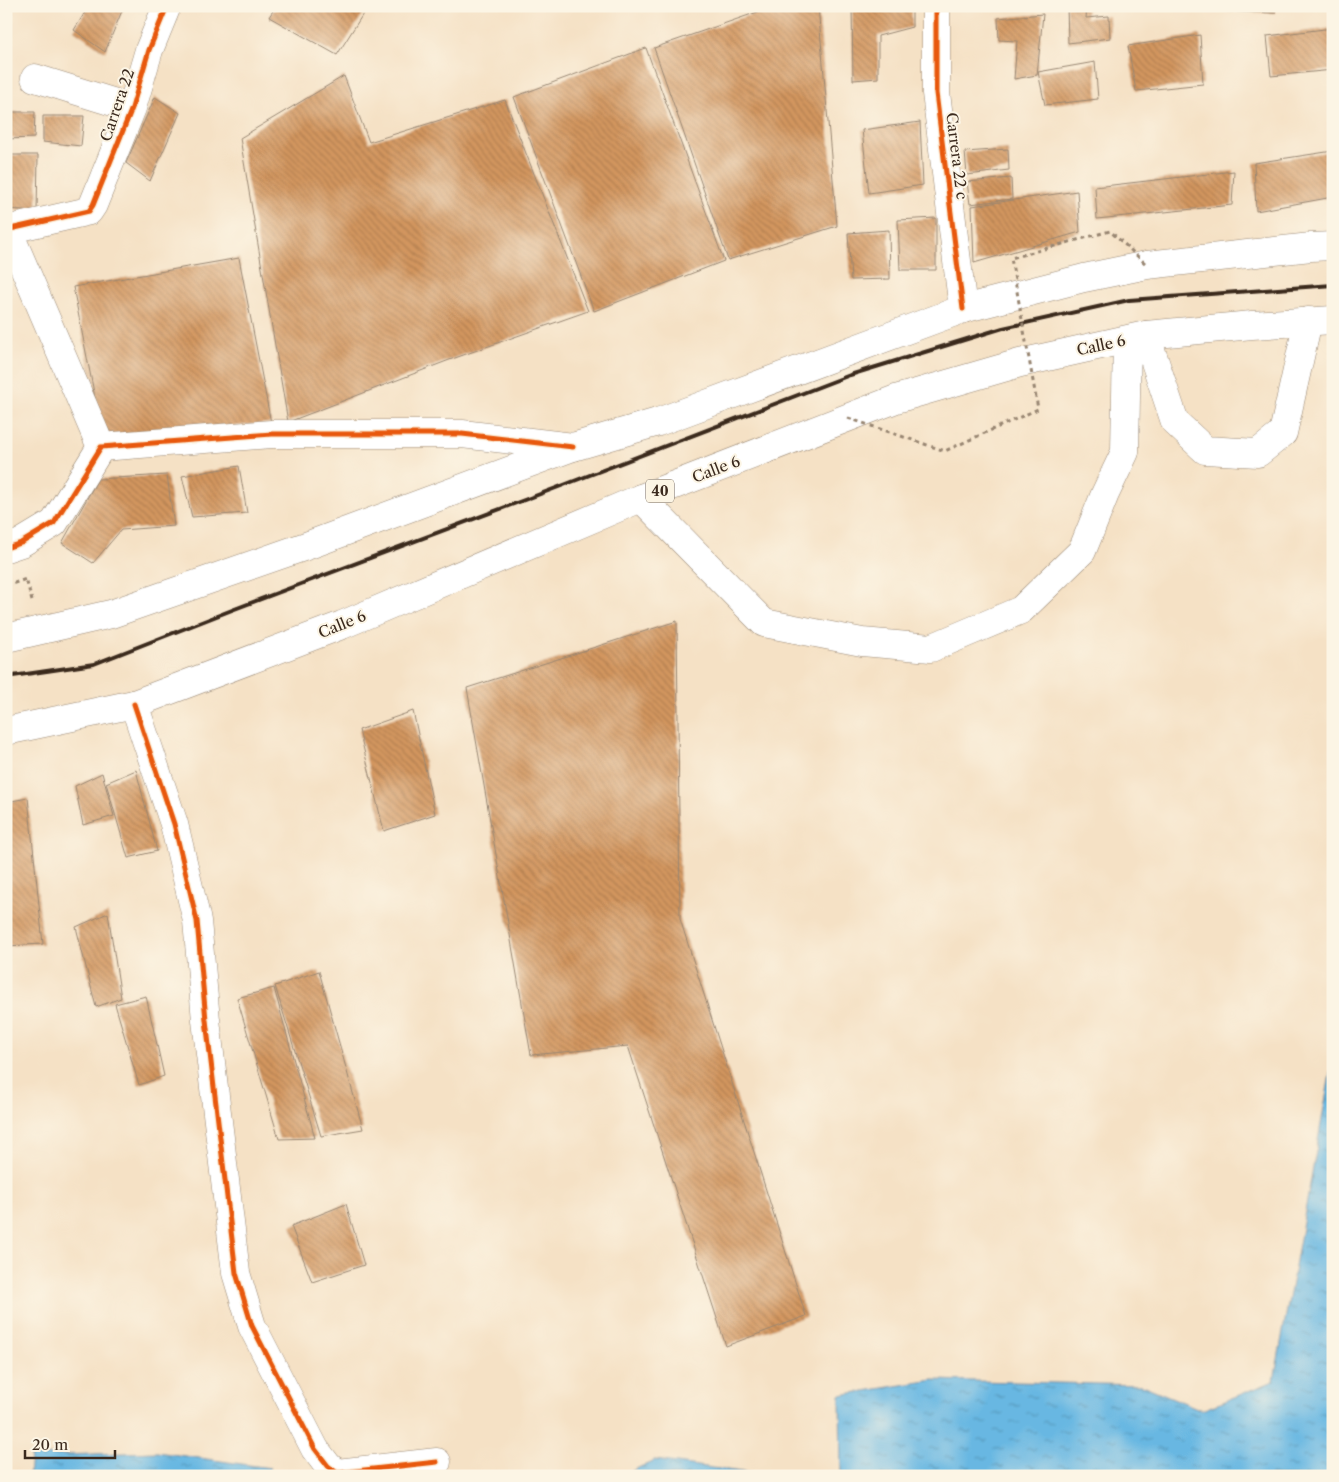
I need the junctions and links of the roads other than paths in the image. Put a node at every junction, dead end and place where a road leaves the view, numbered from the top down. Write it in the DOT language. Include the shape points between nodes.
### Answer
graph roads {
  1 [pos="167,6"];
  2 [pos="936,6"];
  3 [pos="35,78"];
  4 [pos="132,108"];
  5 [pos="7,230"];
  6 [pos="1333,246"];
  7 [pos="963,309"];
  8 [pos="1320,320"];
  9 [pos="1136,338"];
  10 [pos="102,447"];
  11 [pos="573,447"];
  12 [pos="641,498"];
  13 [pos="6,548"];
  14 [pos="6,638"];
  15 [pos="134,704"];
  16 [pos="6,731"];
  17 [pos="438,1462"];
  1 -- 4 [label="main road, Carrera 22" via="149,50"];
  2 -- 7 [label="main road, Carrera 22 c" via="936,93"];
  3 -- 4 [label="main road"];
  4 -- 5 [label="main road, Carrera 22" via="89,211"];
  5 -- 10 [label="main road"];
  6 -- 7 [label="main road" via="1147,265"];
  7 -- 11 [label="main road" via="658,422"];
  8 -- 9 [label="main road, Calle 6 / 40"];
  8 -- 9 [label="main road" via="1283,433 1258,453 1205,450 1175,422"];
  9 -- 12 [label="main road, Calle 6 / 40" via="1020,363 896,399"];
  9 -- 12 [label="main road" via="1124,452 1082,551 1021,610 931,648 862,642 764,623"];
  10 -- 11 [label="main road" via="272,434 462,434"];
  10 -- 13 [label="main road" via="54,523"];
  11 -- 14 [label="main road" via="129,608"];
  12 -- 15 [label="main road, Calle 6 / 40" via="342,625"];
  15 -- 16 [label="main road, Calle 6 / 40"];
  15 -- 17 [label="main road" via="174,824 197,921 236,1273 252,1326 316,1449 336,1473"];
}
